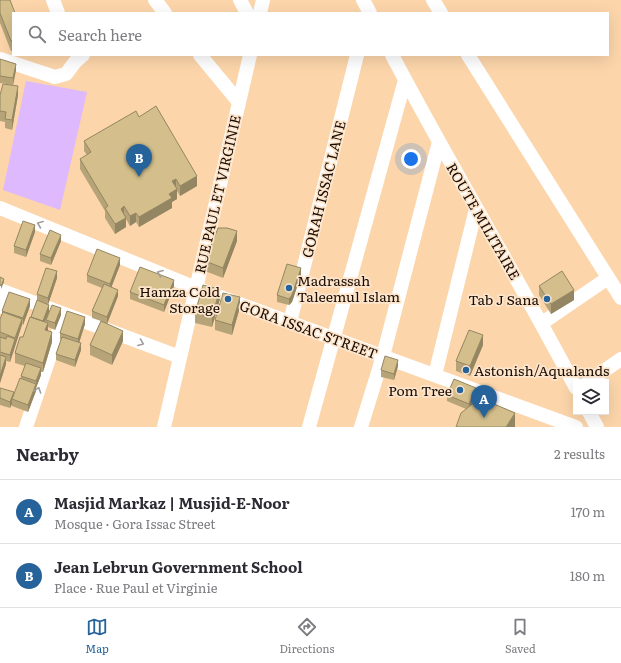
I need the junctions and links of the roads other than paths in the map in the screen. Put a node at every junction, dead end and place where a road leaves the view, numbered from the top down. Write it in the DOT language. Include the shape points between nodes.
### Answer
graph roads {
  1 [pos="54,0"];
  2 [pos="240,0"];
  3 [pos="263,0"];
  4 [pos="433,0"];
  5 [pos="58,12"];
  6 [pos="246,12"];
  7 [pos="260,12"];
  8 [pos="440,12"];
  9 [pos="201,56"];
  10 [pos="250,56"];
  11 [pos="357,56"];
  12 [pos="393,56"];
  13 [pos="469,56"];
  14 [pos="77,58"];
  15 [pos="0,59"];
  16 [pos="405,80"];
  17 [pos="238,101"];
  18 [pos="439,142"];
  19 [pos="0,208"];
  20 [pos="476,209"];
  21 [pos="608,278"];
  22 [pos="196,288"];
  23 [pos="2,291"];
  24 [pos="621,298"];
  25 [pos="0,307"];
  26 [pos="64,314"];
  27 [pos="290,322"];
  28 [pos="542,323"];
  29 [pos="333,338"];
  30 [pos="383,356"];
  31 [pos="180,357"];
  32 [pos="621,359"];
  33 [pos="435,376"];
  34 [pos="592,379"];
  35 [pos="573,382"];
  36 [pos="591,415"];
  37 [pos="26,427"];
  38 [pos="164,427"];
  39 [pos="310,427"];
  40 [pos="361,427"];
  41 [pos="576,427"];
  42 [pos="597,427"];
  1 -- 5 [label="street"];
  2 -- 6 [label="street"];
  3 -- 7 [label="street"];
  4 -- 8 [label="street"];
  9 -- 17 [label="street"];
  10 -- 17 [label="street, RUE PAUL ET VIRGINIE"];
  11 -- 27 [label="street, GORAH ISSAC LANE"];
  12 -- 16 [label="street, ROUTE MILITAIRE"];
  13 -- 21 [label="street"];
  14 -- 15 [label="street" via="66,74 55,77"];
  16 -- 18 [label="street, ROUTE MILITAIRE"];
  16 -- 29 [label="street"];
  17 -- 22 [label="street, RUE PAUL ET VIRGINIE"];
  18 -- 20 [label="street, ROUTE MILITAIRE"];
  18 -- 30 [label="street"];
  22 -- 19 [label="street, GORA ISSAC STREET, one-way"];
  20 -- 28 [label="street, ROUTE MILITAIRE"];
  20 -- 33 [label="street"];
  21 -- 24 [label="street"];
  21 -- 28 [label="street"];
  22 -- 27 [label="street, GORA ISSAC STREET"];
  22 -- 31 [label="street, RUE PAUL ET VIRGINIE"];
  23 -- 25 [label="street"];
  23 -- 26 [label="street"];
  26 -- 31 [label="street, one-way"];
  37 -- 26 [label="street, one-way"];
  27 -- 29 [label="street, GORA ISSAC STREET"];
  28 -- 35 [label="street, ROUTE MILITAIRE"];
  29 -- 30 [label="street, GORA ISSAC STREET"];
  29 -- 39 [label="street"];
  30 -- 33 [label="street, GORA ISSAC STREET"];
  30 -- 40 [label="street"];
  31 -- 38 [label="street, RUE PAUL ET VIRGINIE"];
  32 -- 34 [label="street"];
  33 -- 41 [label="street, GORA ISSAC STREET"];
  36 -- 42 [label="street"];
}
